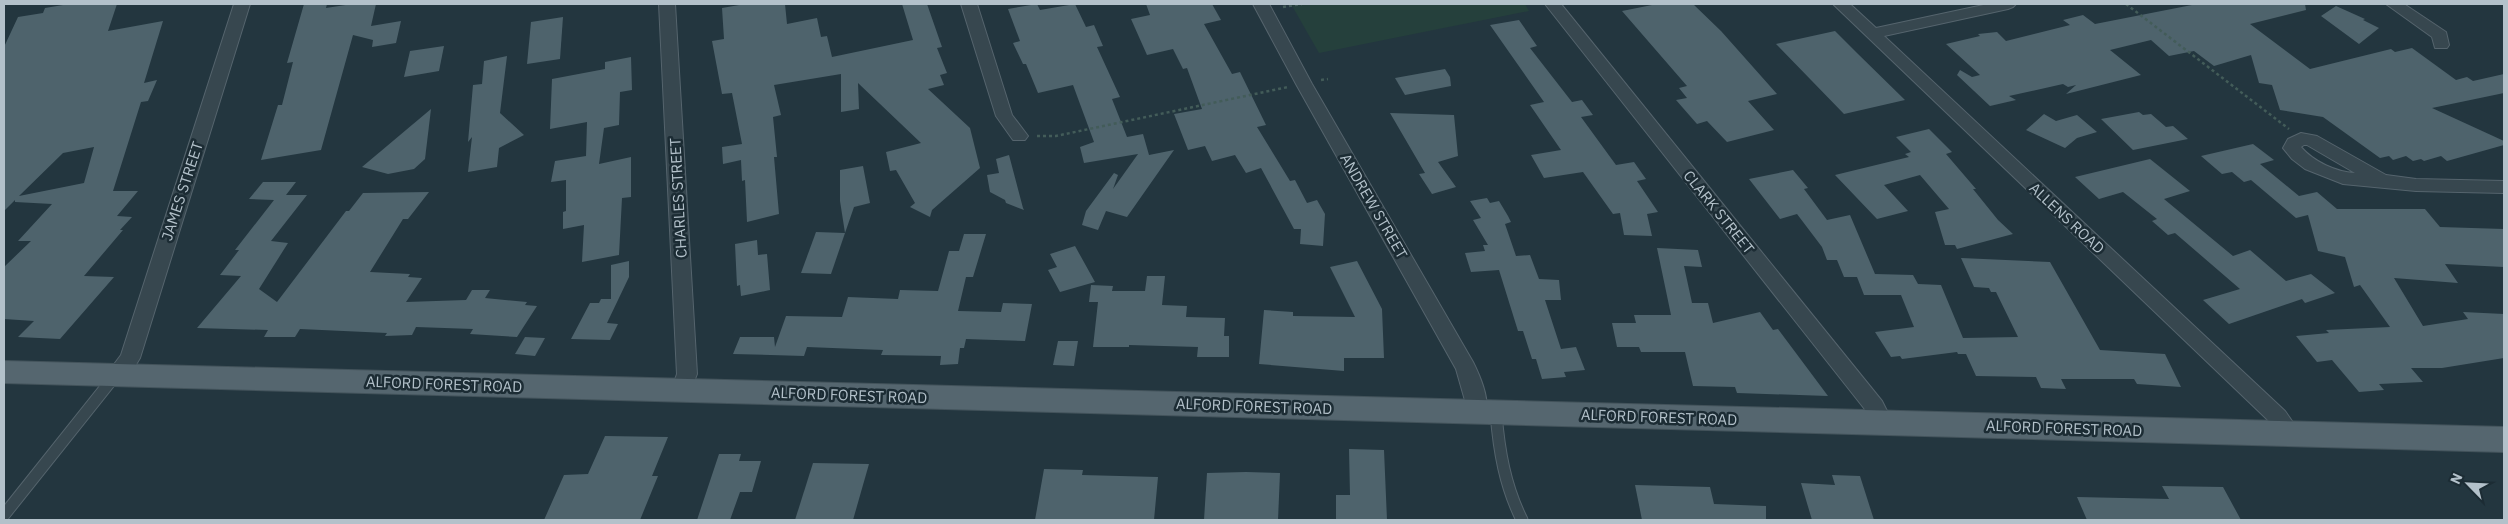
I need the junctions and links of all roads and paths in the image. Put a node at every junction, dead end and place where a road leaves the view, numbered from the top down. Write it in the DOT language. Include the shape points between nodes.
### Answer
graph roads {
  1 [pos="242,4"];
  2 [pos="668,4"];
  3 [pos="969,4"];
  4 [pos="1260,4"];
  5 [pos="1302,4"];
  6 [pos="1552,4"];
  7 [pos="1841,4"];
  8 [pos="2008,4"];
  9 [pos="2126,4"];
  10 [pos="2394,4"];
  11 [pos="1287,7"];
  12 [pos="1872,34"];
  13 [pos="2441,45"];
  14 [pos="1286,88"];
  15 [pos="1018,136"];
  16 [pos="2301,139"];
  17 [pos="2504,187"];
  18 [pos="4,372"];
  19 [pos="116,375"];
  20 [pos="681,391"];
  21 [pos="1486,412"];
  22 [pos="1883,423"];
  23 [pos="2290,434"];
  24 [pos="2504,440"];
  25 [pos="4,515"];
  26 [pos="1522,520"];
  1 -- 19 [label="street, JAMES STREET" via="130,358"];
  2 -- 20 [label="street, CHARLES STREET" via="687,370"];
  3 -- 15 [label="street" via="1004,116"];
  4 -- 21 [label="street, ANDREW STREET" via="1459,354"];
  5 -- 11 [label="path"];
  6 -- 22 [label="street, CLARK STREET" via="1875,407"];
  7 -- 12 [label="street, ALLENS ROAD"];
  8 -- 12 [label="street"];
  9 -- 16 [label="path"];
  10 -- 13 [label="street" via="2440,35"];
  12 -- 23 [label="street, ALLENS ROAD" via="2278,417"];
  14 -- 15 [label="path" via="1056,136"];
  16 -- 17 [label="street" via="2292,148 2298,155 2311,165 2344,178 2416,185"];
  18 -- 19 [label="main road, ALFORD FOREST ROAD"];
  19 -- 20 [label="main road, ALFORD FOREST ROAD"];
  19 -- 25 [label="lane"];
  20 -- 21 [label="main road, ALFORD FOREST ROAD"];
  21 -- 22 [label="main road, ALFORD FOREST ROAD"];
  21 -- 26 [label="lane" via="1508,486"];
  22 -- 23 [label="main road, ALFORD FOREST ROAD"];
  23 -- 24 [label="main road, ALFORD FOREST ROAD"];
}
